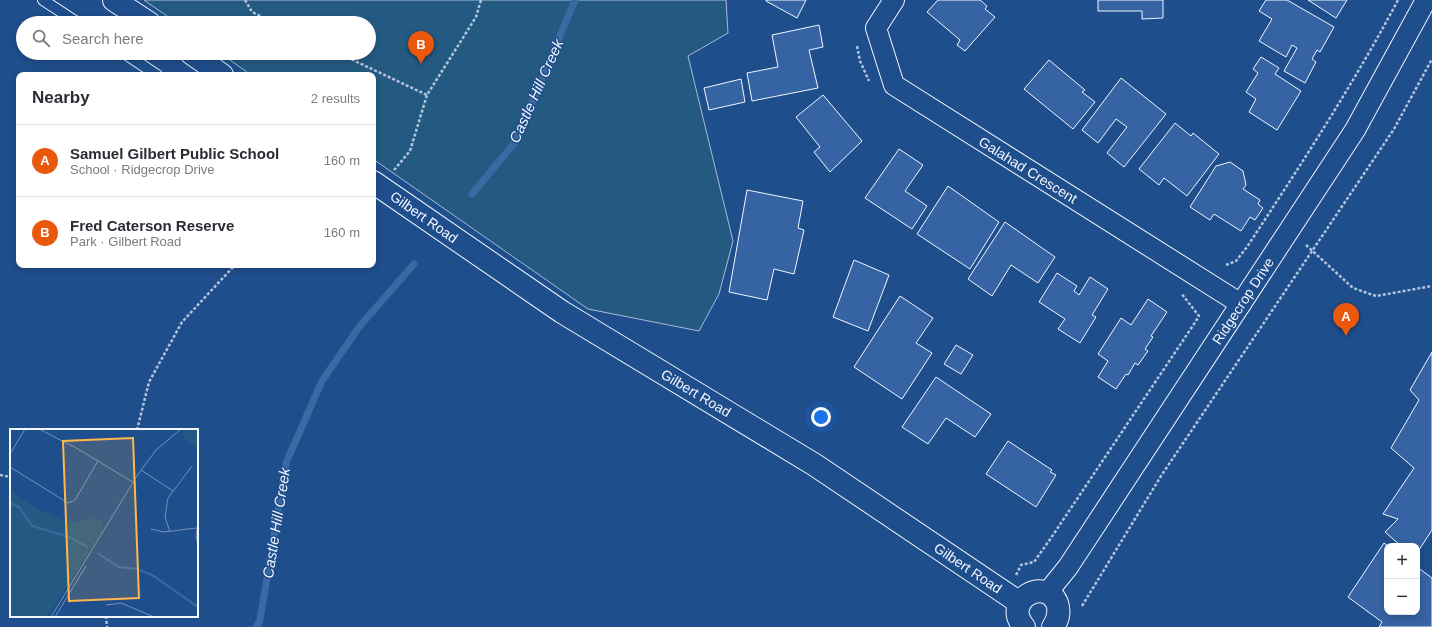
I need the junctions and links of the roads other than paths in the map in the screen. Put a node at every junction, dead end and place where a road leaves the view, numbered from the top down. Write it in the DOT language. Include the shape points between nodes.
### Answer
graph roads {
  1 [pos="43,0"];
  2 [pos="114,0"];
  3 [pos="894,0"];
  4 [pos="1426,0"];
  5 [pos="67,16"];
  6 [pos="138,16"];
  7 [pos="134,60"];
  8 [pos="201,60"];
  9 [pos="152,72"];
  10 [pos="218,72"];
  11 [pos="376,184"];
  12 [pos="1241,304"];
  13 [pos="1047,593"];
  14 [pos="1013,599"];
  15 [pos="1056,626"];
  16 [pos="1024,627"];
  1 -- 5 [label="lane"];
  2 -- 6 [label="main road"];
  3 -- 12 [label="street, Galahad Crescent" via="876,28 894,86"];
  4 -- 12 [label="street, Ridgecrop Drive" via="1355,130"];
  7 -- 9 [label="lane"];
  8 -- 10 [label="main road"];
  11 -- 14 [label="main road, Gilbert Road" via="562,312 815,465"];
  12 -- 13 [label="street, Ridgecrop Drive" via="1072,560"];
  13 -- 14 [label="main road" via="1040,591"];
  13 -- 15 [label="main road" via="1056,600 1058,607"];
  14 -- 16 [label="main road"];
}
